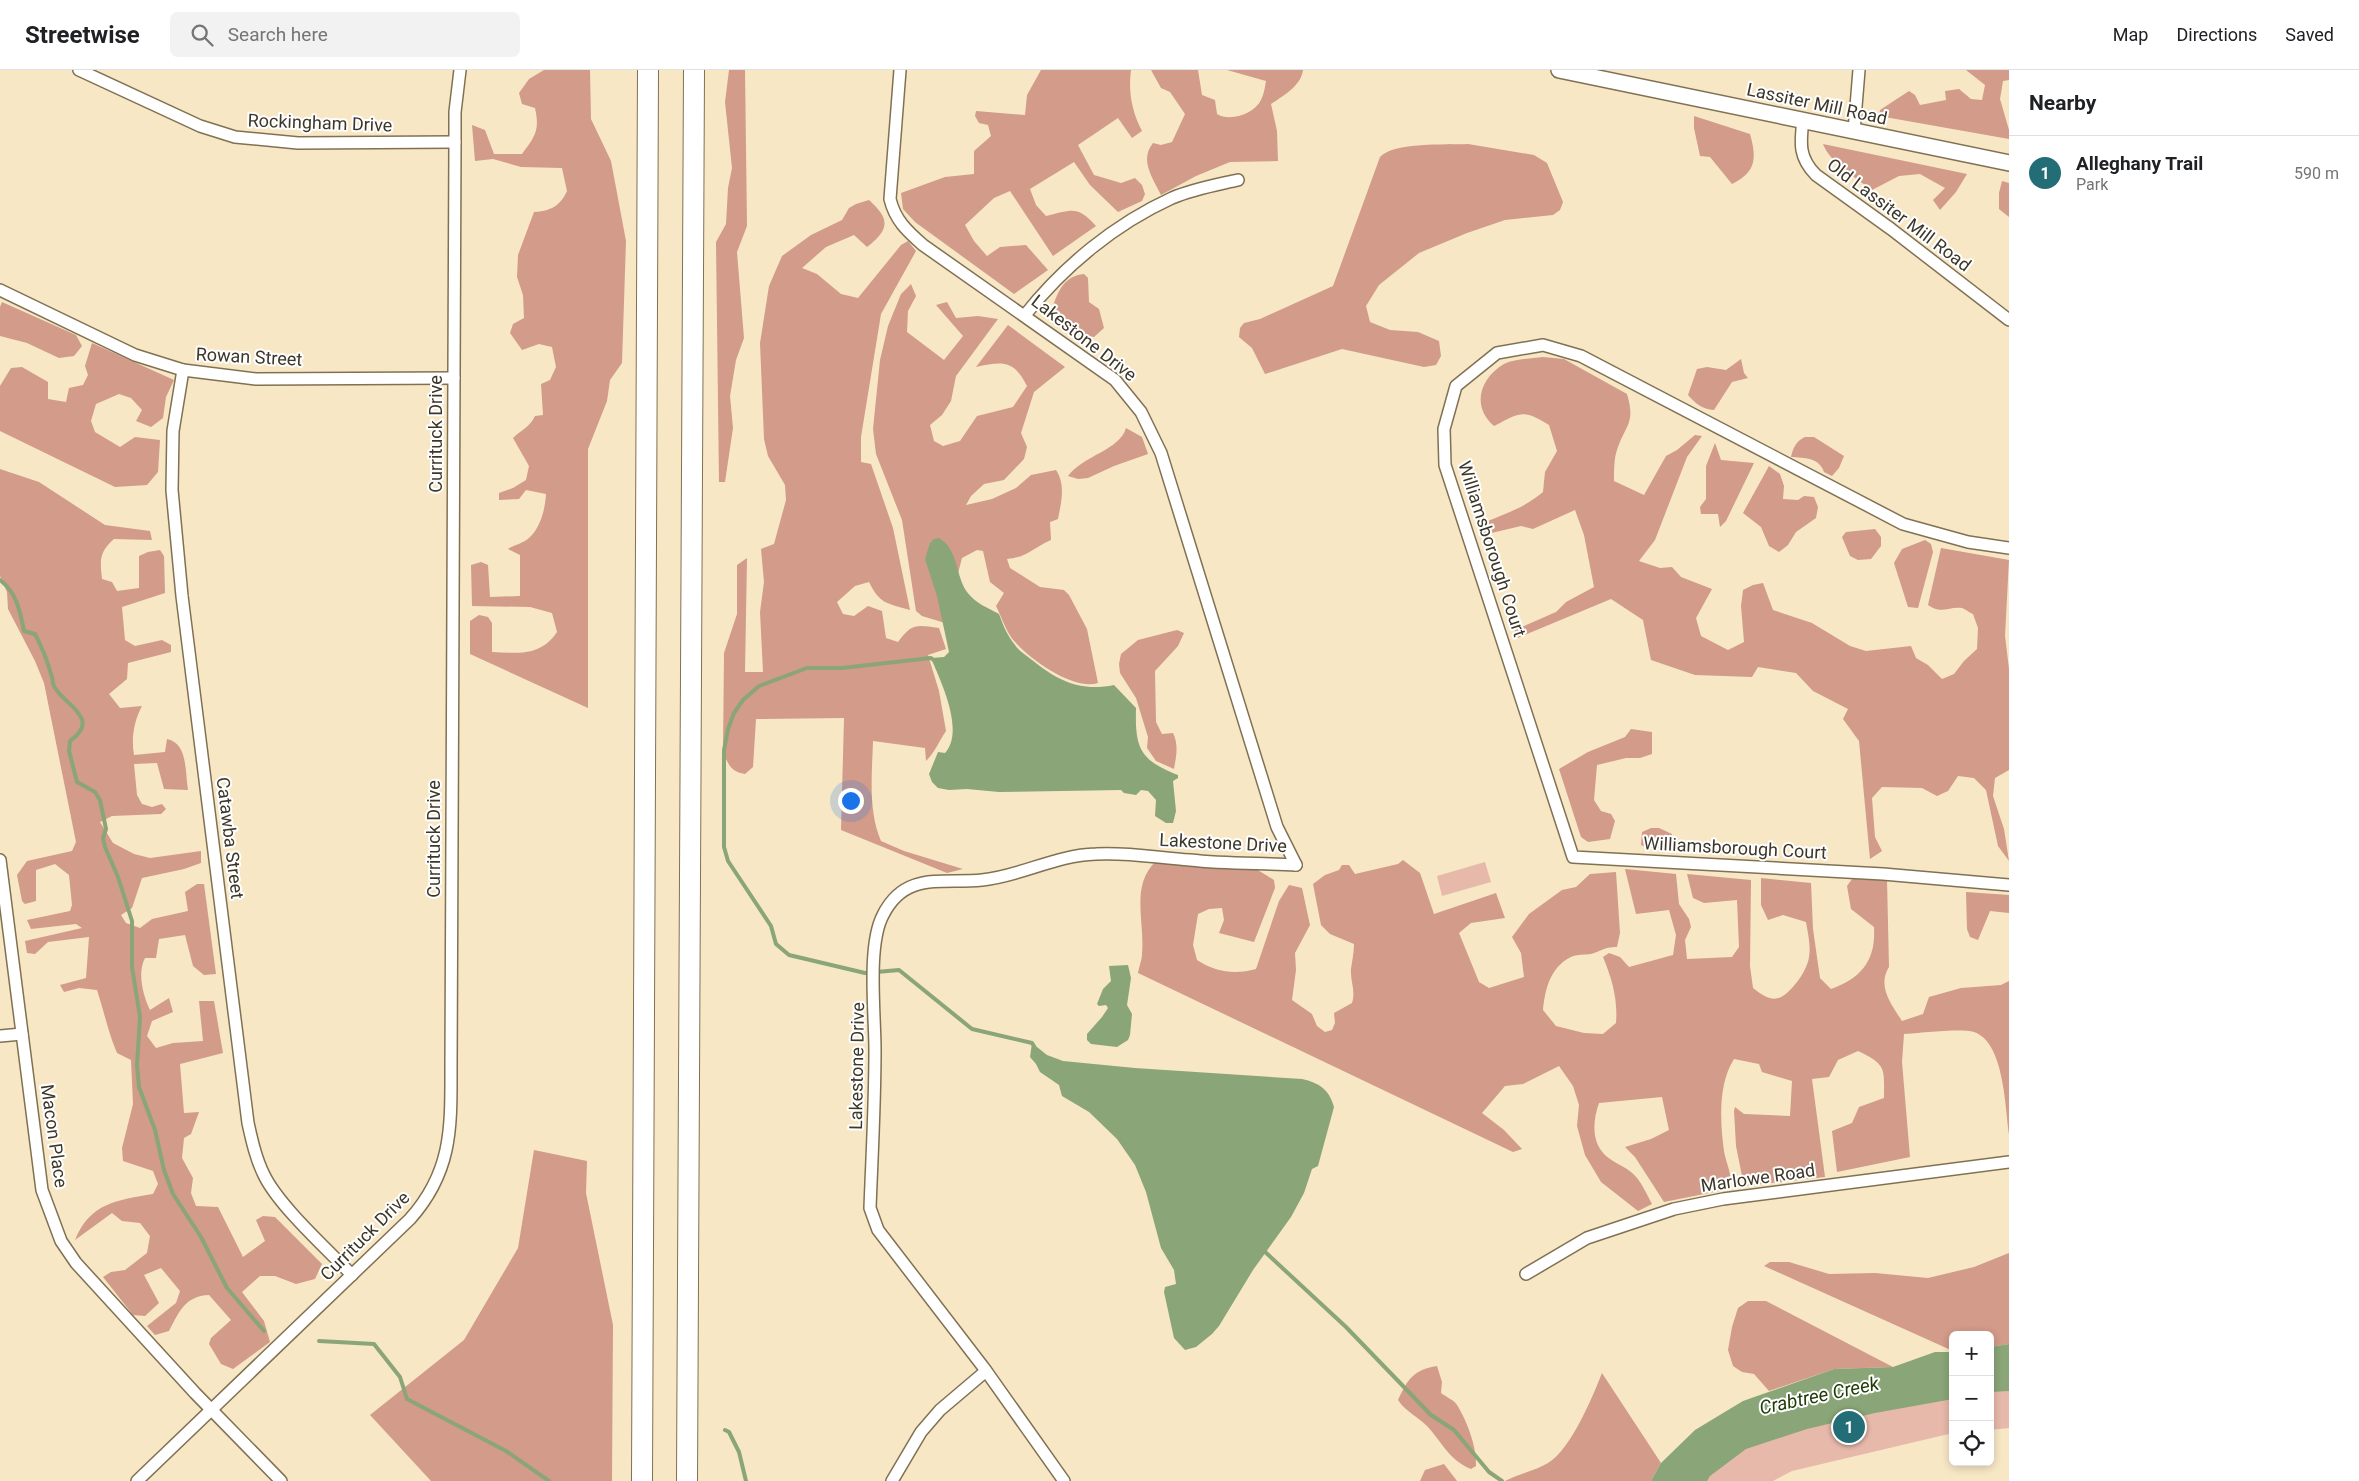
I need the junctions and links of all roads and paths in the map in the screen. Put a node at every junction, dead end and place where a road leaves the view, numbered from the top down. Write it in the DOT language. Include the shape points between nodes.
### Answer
graph roads {
  1 [pos="79,70"];
  2 [pos="460,70"];
  3 [pos="648,70"];
  4 [pos="694,70"];
  5 [pos="900,70"];
  6 [pos="1559,70"];
  7 [pos="1859,70"];
  8 [pos="1804,120"];
  9 [pos="1854,131"];
  10 [pos="455,142"];
  11 [pos="2009,162"];
  12 [pos="1238,180"];
  13 [pos="0,290"];
  14 [pos="1025,316"];
  15 [pos="2009,320"];
  16 [pos="183,370"];
  17 [pos="454,378"];
  18 [pos="2009,548"];
  19 [pos="0,860"];
  20 [pos="2009,885"];
  21 [pos="22,1034"];
  22 [pos="0,1036"];
  23 [pos="2009,1162"];
  24 [pos="1526,1274"];
  25 [pos="352,1275"];
  26 [pos="986,1371"];
  27 [pos="211,1410"];
  28 [pos="137,1481"];
  29 [pos="280,1481"];
  30 [pos="642,1481"];
  31 [pos="687,1481"];
  32 [pos="892,1481"];
  33 [pos="1064,1481"];
  1 -- 10 [label="street, Rockingham Drive" via="200,126 235,137 298,143"];
  2 -- 10 [label="street, Currituck Drive"];
  3 -- 30 [label="highway"];
  4 -- 31 [label="highway"];
  5 -- 14 [label="street, Lakestone Drive" via="890,199 893,212 923,245"];
  6 -- 8 [label="main road, Lassiter Mill Road"];
  7 -- 9 [label="street"];
  8 -- 9 [label="main road, Lassiter Mill Road"];
  8 -- 15 [label="street, Old Lassiter Mill Road" via="1802,152 1805,164 1816,175"];
  9 -- 11 [label="main road, Lassiter Mill Road"];
  10 -- 17 [label="street, Currituck Drive"];
  12 -- 14 [label="street" via="1203,187 1173,198 1098,243 1042,294"];
  13 -- 16 [label="street, Rowan Street" via="135,355"];
  14 -- 26 [label="street, Lakestone Drive" via="1115,380 1130,396 1153,434 1277,827 1296,865 1137,855 1081,855 983,880 921,882 898,894 888,905 877,931 875,950 870,1208 878,1230"];
  16 -- 17 [label="street, Rowan Street" via="256,379"];
  16 -- 25 [label="street, Catawba Street" via="173,431 172,490 248,1123 265,1177 288,1208"];
  17 -- 25 [label="street, Currituck Drive" via="450,1135 444,1163 428,1196 410,1219"];
  18 -- 20 [label="street, Williamsborough Court" via="1949,538 1903,524 1582,356 1543,345 1497,353 1456,386 1444,429 1445,465 1573,857 1883,874"];
  19 -- 21 [label="street, Macon Place"];
  21 -- 22 [label="street"];
  21 -- 27 [label="street, Macon Place" via="42,1190 61,1241 76,1263"];
  23 -- 24 [label="street, Marlowe Road" via="1723,1199 1674,1209 1587,1238"];
  25 -- 27 [label="street, Currituck Drive"];
  26 -- 32 [label="street" via="940,1410 922,1432"];
  26 -- 33 [label="street, Lakestone Drive"];
  27 -- 28 [label="street, Currituck Drive"];
  27 -- 29 [label="street, Macon Place"];
}
